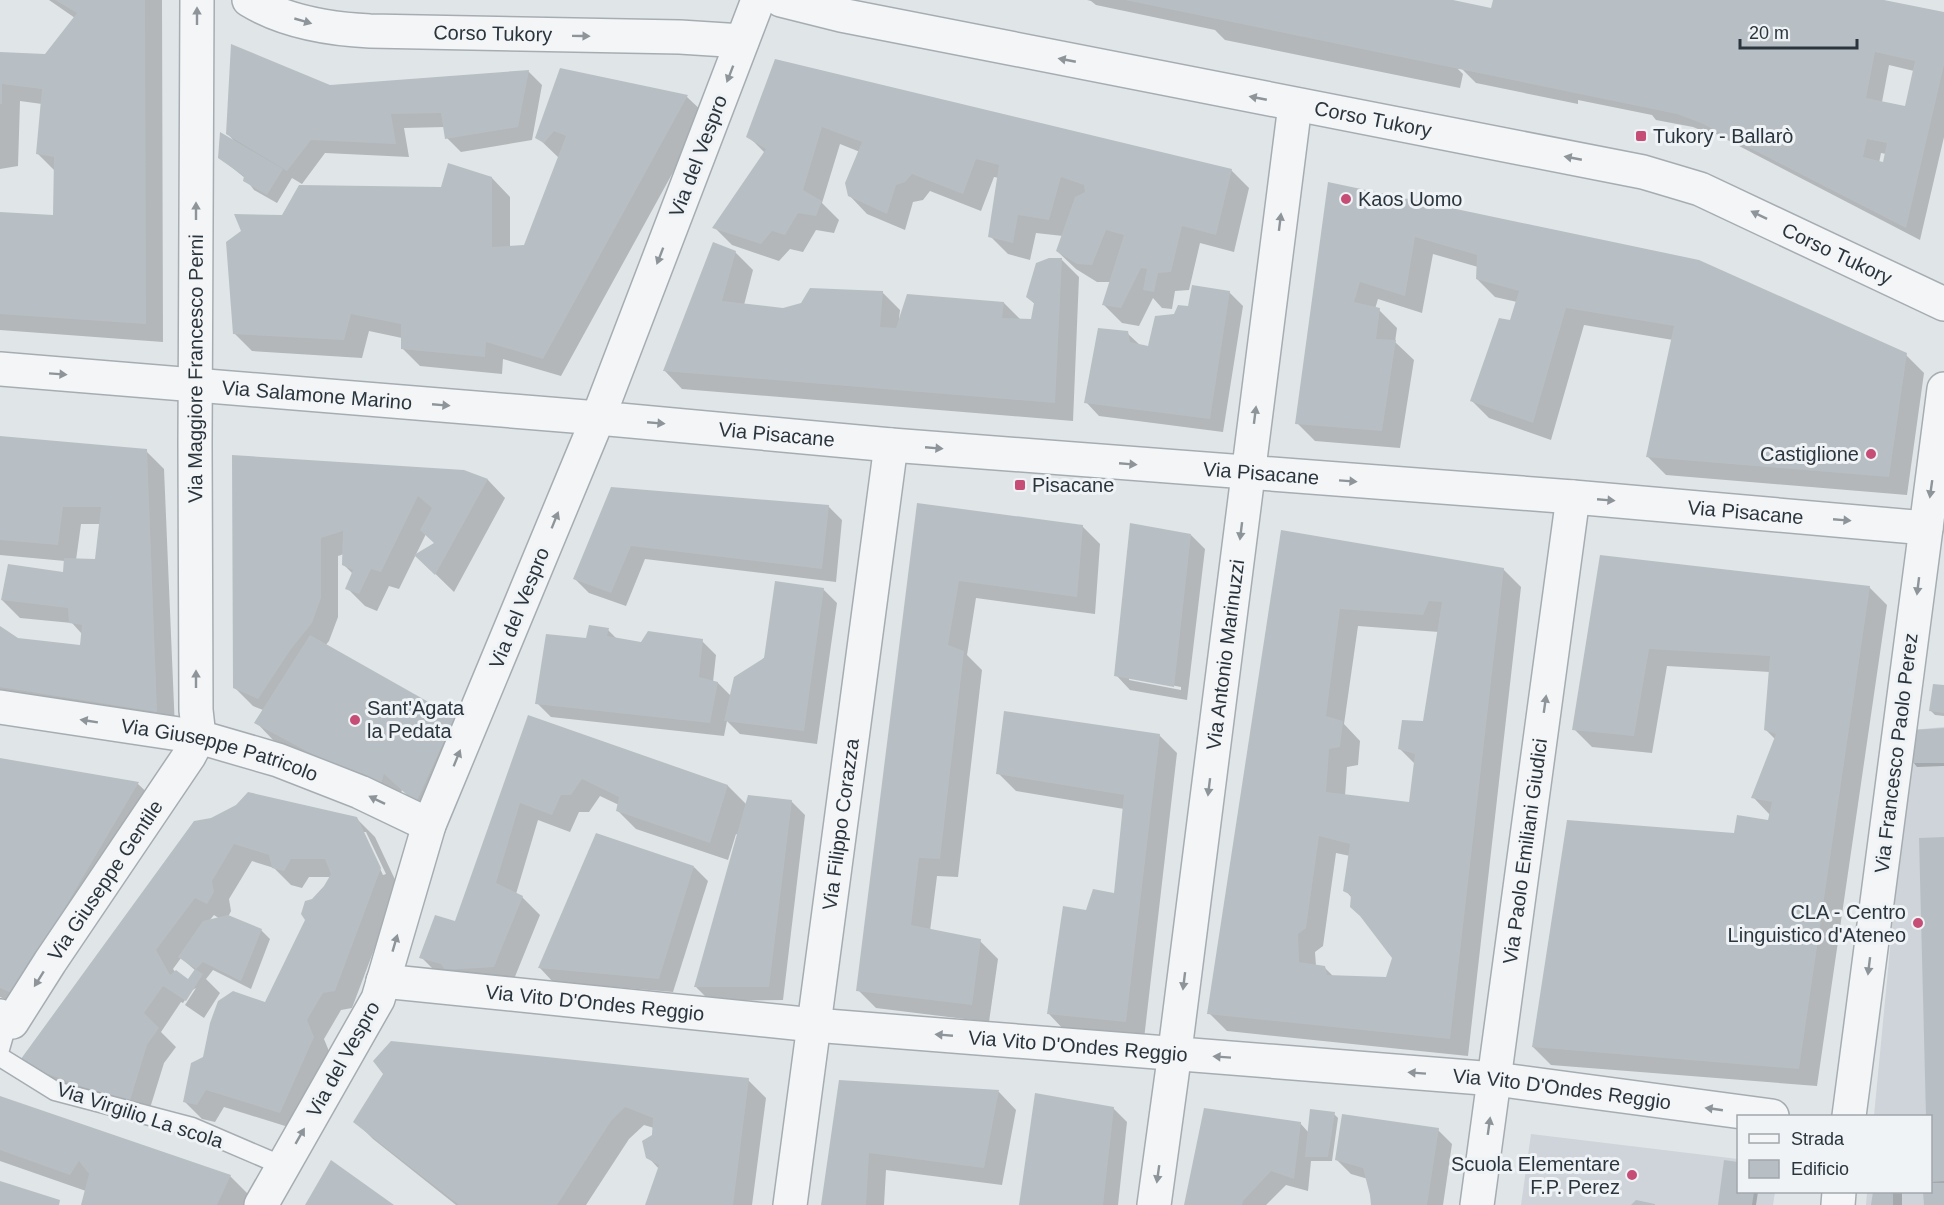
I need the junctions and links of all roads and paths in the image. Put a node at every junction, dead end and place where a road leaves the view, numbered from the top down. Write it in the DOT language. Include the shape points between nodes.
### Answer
graph roads {
  1 [pos="197,0"];
  2 [pos="249,0"];
  3 [pos="758,0"];
  4 [pos="781,0"];
  5 [pos="742,41"];
  6 [pos="1295,105"];
  7 [pos="1944,304"];
  8 [pos="0,369"];
  9 [pos="195,384"];
  10 [pos="1944,389"];
  11 [pos="598,418"];
  12 [pos="891,445"];
  13 [pos="1248,473"];
  14 [pos="1573,497"];
  15 [pos="1926,528"];
  16 [pos="0,707"];
  17 [pos="199,737"];
  18 [pos="429,825"];
  19 [pos="383,981"];
  20 [pos="814,1025"];
  21 [pos="4,1029"];
  22 [pos="1175,1054"];
  23 [pos="0,1057"];
  24 [pos="1495,1079"];
  25 [pos="1765,1115"];
  26 [pos="1849,1115"];
  27 [pos="283,1166"];
  28 [pos="261,1205"];
  29 [pos="790,1205"];
  30 [pos="1154,1205"];
  31 [pos="1477,1205"];
  9 -- 1 [label="street, Via Maggiore Francesco Perni, one-way"];
  2 -- 5 [label="street, Corso Tukory, one-way" via="329,29"];
  3 -- 5 [label="street, Via del Vespro"];
  6 -- 4 [label="street, Corso Tukory, one-way"];
  5 -- 11 [label="street, Via del Vespro, one-way"];
  7 -- 6 [label="street, Corso Tukory, one-way" via="1700,189 1621,168"];
  13 -- 6 [label="street, Via Antonio Marinuzzi, one-way"];
  8 -- 9 [label="street, Via Salamone Marino, one-way"];
  9 -- 11 [label="street, Via Salamone Marino, one-way"];
  17 -- 9 [label="street, Via Maggiore Francesco Perni, one-way"];
  10 -- 15 [label="street, Via Francesco Paolo Perez, one-way"];
  11 -- 12 [label="street, Via Pisacane, one-way"];
  18 -- 11 [label="street, Via del Vespro, one-way"];
  12 -- 13 [label="street, Via Pisacane, one-way"];
  12 -- 20 [label="street, Via Filippo Corazza"];
  13 -- 14 [label="street, Via Pisacane, one-way"];
  13 -- 22 [label="street, Via Antonio Marinuzzi, one-way"];
  14 -- 15 [label="street, Via Pisacane, one-way"];
  24 -- 14 [label="street, Via Paolo Emiliani Giudici, one-way"];
  15 -- 26 [label="street, Via Francesco Paolo Perez, one-way"];
  17 -- 16 [label="street, Via Giuseppe Patricolo, one-way"];
  18 -- 17 [label="street, Via Giuseppe Patricolo, one-way" via="360,792 278,760"];
  17 -- 21 [label="street, Via Giuseppe Gentile, one-way"];
  19 -- 18 [label="street, Via del Vespro, one-way"];
  19 -- 20 [label="street, Via Vito D'Ondes Reggio"];
  27 -- 19 [label="street, Via del Vespro, one-way" via="378,999"];
  22 -- 20 [label="street, Via Vito D'Ondes Reggio, one-way"];
  20 -- 29 [label="street, Via Filippo Corazza"];
  24 -- 22 [label="street, Via Vito D'Ondes Reggio, one-way"];
  22 -- 30 [label="street, Via Antonio Marinuzzi, one-way"];
  23 -- 27 [label="lane, Via Virgilio La scola" via="56,1091 192,1127"];
  25 -- 24 [label="street, Via Vito D'Ondes Reggio, one-way"];
  31 -- 24 [label="street, Via Paolo Emiliani Giudici, one-way"];
  27 -- 28 [label="street, Via del Vespro"];
}
